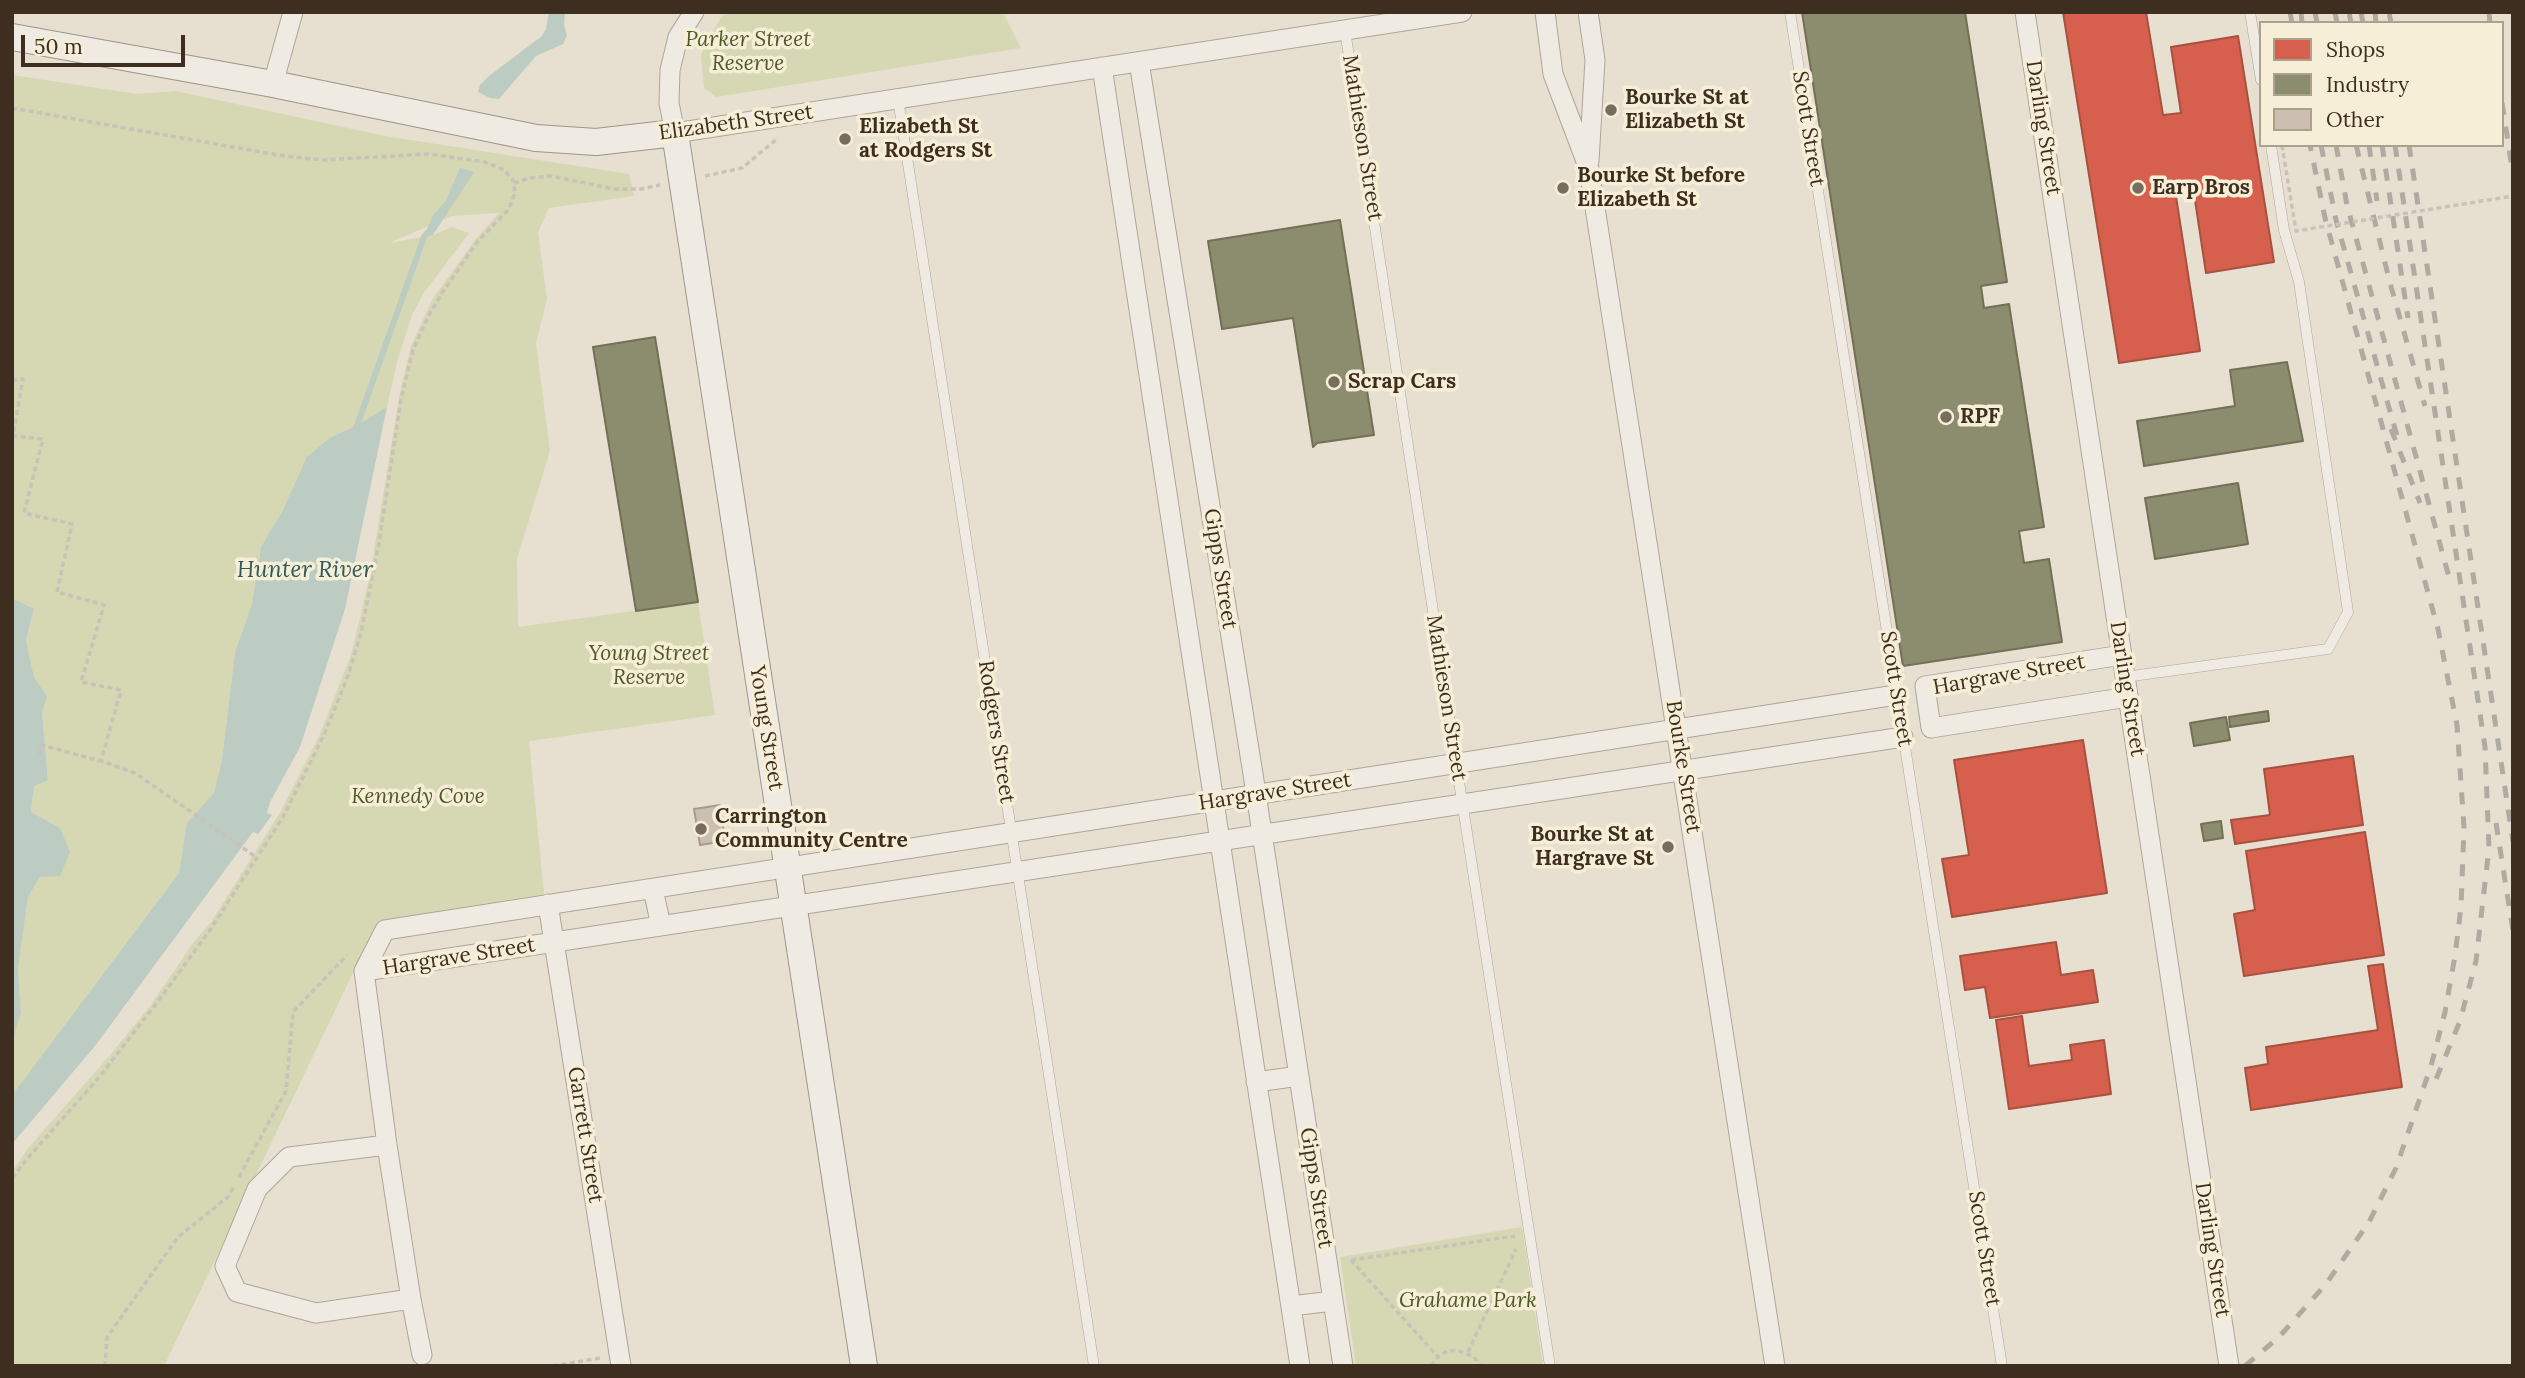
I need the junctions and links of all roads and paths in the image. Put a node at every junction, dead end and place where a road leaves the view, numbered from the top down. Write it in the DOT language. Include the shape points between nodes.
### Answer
graph roads {
  1 [pos="293,12"];
  2 [pos="694,12"];
  3 [pos="1462,12"];
  4 [pos="1545,12"];
  5 [pos="1588,12"];
  6 [pos="1790,12"];
  7 [pos="2025,12"];
  8 [pos="2250,12"];
  9 [pos="1345,30"];
  10 [pos="12,37"];
  11 [pos="1139,62"];
  12 [pos="1102,67"];
  13 [pos="2259,68"];
  14 [pos="273,84"];
  15 [pos="898,99"];
  16 [pos="12,108"];
  17 [pos="675,132"];
  18 [pos="2271,147"];
  19 [pos="2282,147"];
  20 [pos="742,168"];
  21 [pos="1588,169"];
  22 [pos="701,177"];
  23 [pos="514,183"];
  24 [pos="664,184"];
  25 [pos="2513,196"];
  26 [pos="12,380"];
  27 [pos="2122,655"];
  28 [pos="2125,677"];
  29 [pos="1896,695"];
  30 [pos="2128,697"];
  31 [pos="1677,729"];
  32 [pos="1903,737"];
  33 [pos="39,754"];
  34 [pos="101,761"];
  35 [pos="1456,763"];
  36 [pos="1683,771"];
  37 [pos="1255,795"];
  38 [pos="1213,801"];
  39 [pos="1463,804"];
  40 [pos="1011,832"];
  41 [pos="1262,835"];
  42 [pos="1219,841"];
  43 [pos="256,857"];
  44 [pos="787,867"];
  45 [pos="1018,872"];
  46 [pos="653,889"];
  47 [pos="548,904"];
  48 [pos="793,906"];
  49 [pos="660,926"];
  50 [pos="555,942"];
  51 [pos="377,946"];
  52 [pos="365,971"];
  53 [pos="1299,1076"];
  54 [pos="1256,1082"];
  55 [pos="387,1145"];
  56 [pos="12,1179"];
  57 [pos="1523,1235"];
  58 [pos="1518,1247"];
  59 [pos="411,1299"];
  60 [pos="1333,1301"];
  61 [pos="1291,1306"];
  62 [pos="1468,1353"];
  63 [pos="422,1355"];
  64 [pos="1438,1357"];
  65 [pos="620,1361"];
  66 [pos="105,1366"];
  67 [pos="554,1366"];
  68 [pos="863,1366"];
  69 [pos="1094,1366"];
  70 [pos="1300,1366"];
  71 [pos="1343,1366"];
  72 [pos="1431,1366"];
  73 [pos="1480,1366"];
  74 [pos="1550,1366"];
  75 [pos="1775,1366"];
  76 [pos="2002,1366"];
  77 [pos="2229,1366"];
  1 -- 14 [label="street"];
  2 -- 17 [label="street" via="678,37 670,70 669,103"];
  3 -- 9 [label="street, Elizabeth Street"];
  4 -- 21 [label="street, Bourke Street" via="1553,74"];
  5 -- 21 [label="street, Bourke Street" via="1595,60"];
  6 -- 29 [label="lane, Scott Street"];
  7 -- 27 [label="street, Darling Street"];
  8 -- 13 [label="lane"];
  9 -- 11 [label="street, Elizabeth Street"];
  9 -- 35 [label="lane, Mathieson Street"];
  10 -- 14 [label="main road, Elizabeth Street"];
  11 -- 12 [label="street, Elizabeth Street"];
  11 -- 37 [label="street, Gipps Street"];
  12 -- 15 [label="street, Elizabeth Street"];
  12 -- 38 [label="street, Gipps Street"];
  14 -- 17 [label="main road, Elizabeth Street" via="536,138 596,142"];
  15 -- 17 [label="street, Elizabeth Street"];
  15 -- 40 [label="lane, Rodgers Street"];
  16 -- 23 [label="path" via="284,156 323,160 428,154 476,160 504,170"];
  17 -- 44 [label="main road, Young Street"];
  18 -- 28 [label="lane" via="2284,230 2299,282 2348,612 2328,649"];
  19 -- 25 [label="path, bridge" via="2296,230"];
  20 -- 22 [label="path"];
  21 -- 31 [label="street, Bourke Street"];
  23 -- 24 [label="path" via="551,176 614,189"];
  23 -- 43 [label="path" via="509,209 478,242 442,293 414,350 401,399 361,634 348,676 283,817"];
  26 -- 34 [label="path" via="23,379 13,436 43,439 24,513 72,524 57,592 104,606 81,682 121,690"];
  27 -- 28 [label="street, Darling Street"];
  27 -- 30 [label="street, Hargrave Street" via="1925,686 1931,728"];
  28 -- 30 [label="street, Darling Street"];
  29 -- 31 [label="street, Hargrave Street"];
  29 -- 32 [label="lane, Scott Street"];
  30 -- 77 [label="street, Darling Street"];
  31 -- 35 [label="street, Hargrave Street"];
  31 -- 36 [label="street, Bourke Street"];
  32 -- 36 [label="street, Hargrave Street"];
  32 -- 76 [label="lane, Scott Street"];
  33 -- 34 [label="path" via="41,744"];
  34 -- 43 [label="path" via="135,773"];
  35 -- 37 [label="street, Hargrave Street"];
  35 -- 39 [label="lane, Mathieson Street"];
  36 -- 39 [label="street, Hargrave Street"];
  36 -- 75 [label="street, Bourke Street"];
  37 -- 38 [label="street, Hargrave Street"];
  37 -- 41 [label="street, Gipps Street"];
  38 -- 40 [label="street, Hargrave Street"];
  38 -- 42 [label="street, Gipps Street"];
  39 -- 41 [label="street, Hargrave Street"];
  39 -- 74 [label="lane, Mathieson Street"];
  40 -- 44 [label="street, Hargrave Street"];
  40 -- 45 [label="lane, Rodgers Street"];
  41 -- 42 [label="street, Hargrave Street"];
  41 -- 53 [label="street, Gipps Street"];
  42 -- 45 [label="street, Hargrave Street"];
  42 -- 54 [label="street, Gipps Street"];
  43 -- 56 [label="path" via="159,1000"];
  44 -- 46 [label="street, Hargrave Street"];
  44 -- 48 [label="main road, Young Street"];
  45 -- 48 [label="street, Hargrave Street"];
  45 -- 69 [label="lane, Rodgers Street"];
  46 -- 47 [label="street, Hargrave Street"];
  46 -- 49 [label="street"];
  47 -- 50 [label="street, Garrett Street"];
  47 -- 51 [label="street, Hargrave Street" via="385,930"];
  48 -- 49 [label="street, Hargrave Street"];
  48 -- 68 [label="main road, Young Street"];
  49 -- 50 [label="street, Hargrave Street"];
  50 -- 52 [label="street, Hargrave Street"];
  50 -- 65 [label="street, Garrett Street"];
  51 -- 52 [label="street, Hargrave Street"];
  51 -- 66 [label="path" via="356,947 293,1012 286,1091 229,1196 178,1237 107,1337"];
  52 -- 55 [label="street"];
  53 -- 54 [label="street"];
  53 -- 60 [label="street, Gipps Street"];
  54 -- 61 [label="street, Gipps Street"];
  55 -- 59 [label="street"];
  55 -- 59 [label="street" via="289,1157 257,1189 225,1266 237,1292 316,1313"];
  57 -- 64 [label="path" via="1351,1260"];
  58 -- 62 [label="path"];
  59 -- 63 [label="street"];
  60 -- 61 [label="street"];
  60 -- 71 [label="street, Gipps Street"];
  61 -- 70 [label="street, Gipps Street"];
  62 -- 64 [label="path" via="1447,1351"];
  62 -- 73 [label="path"];
  64 -- 72 [label="path"];
  65 -- 67 [label="path"];
}
